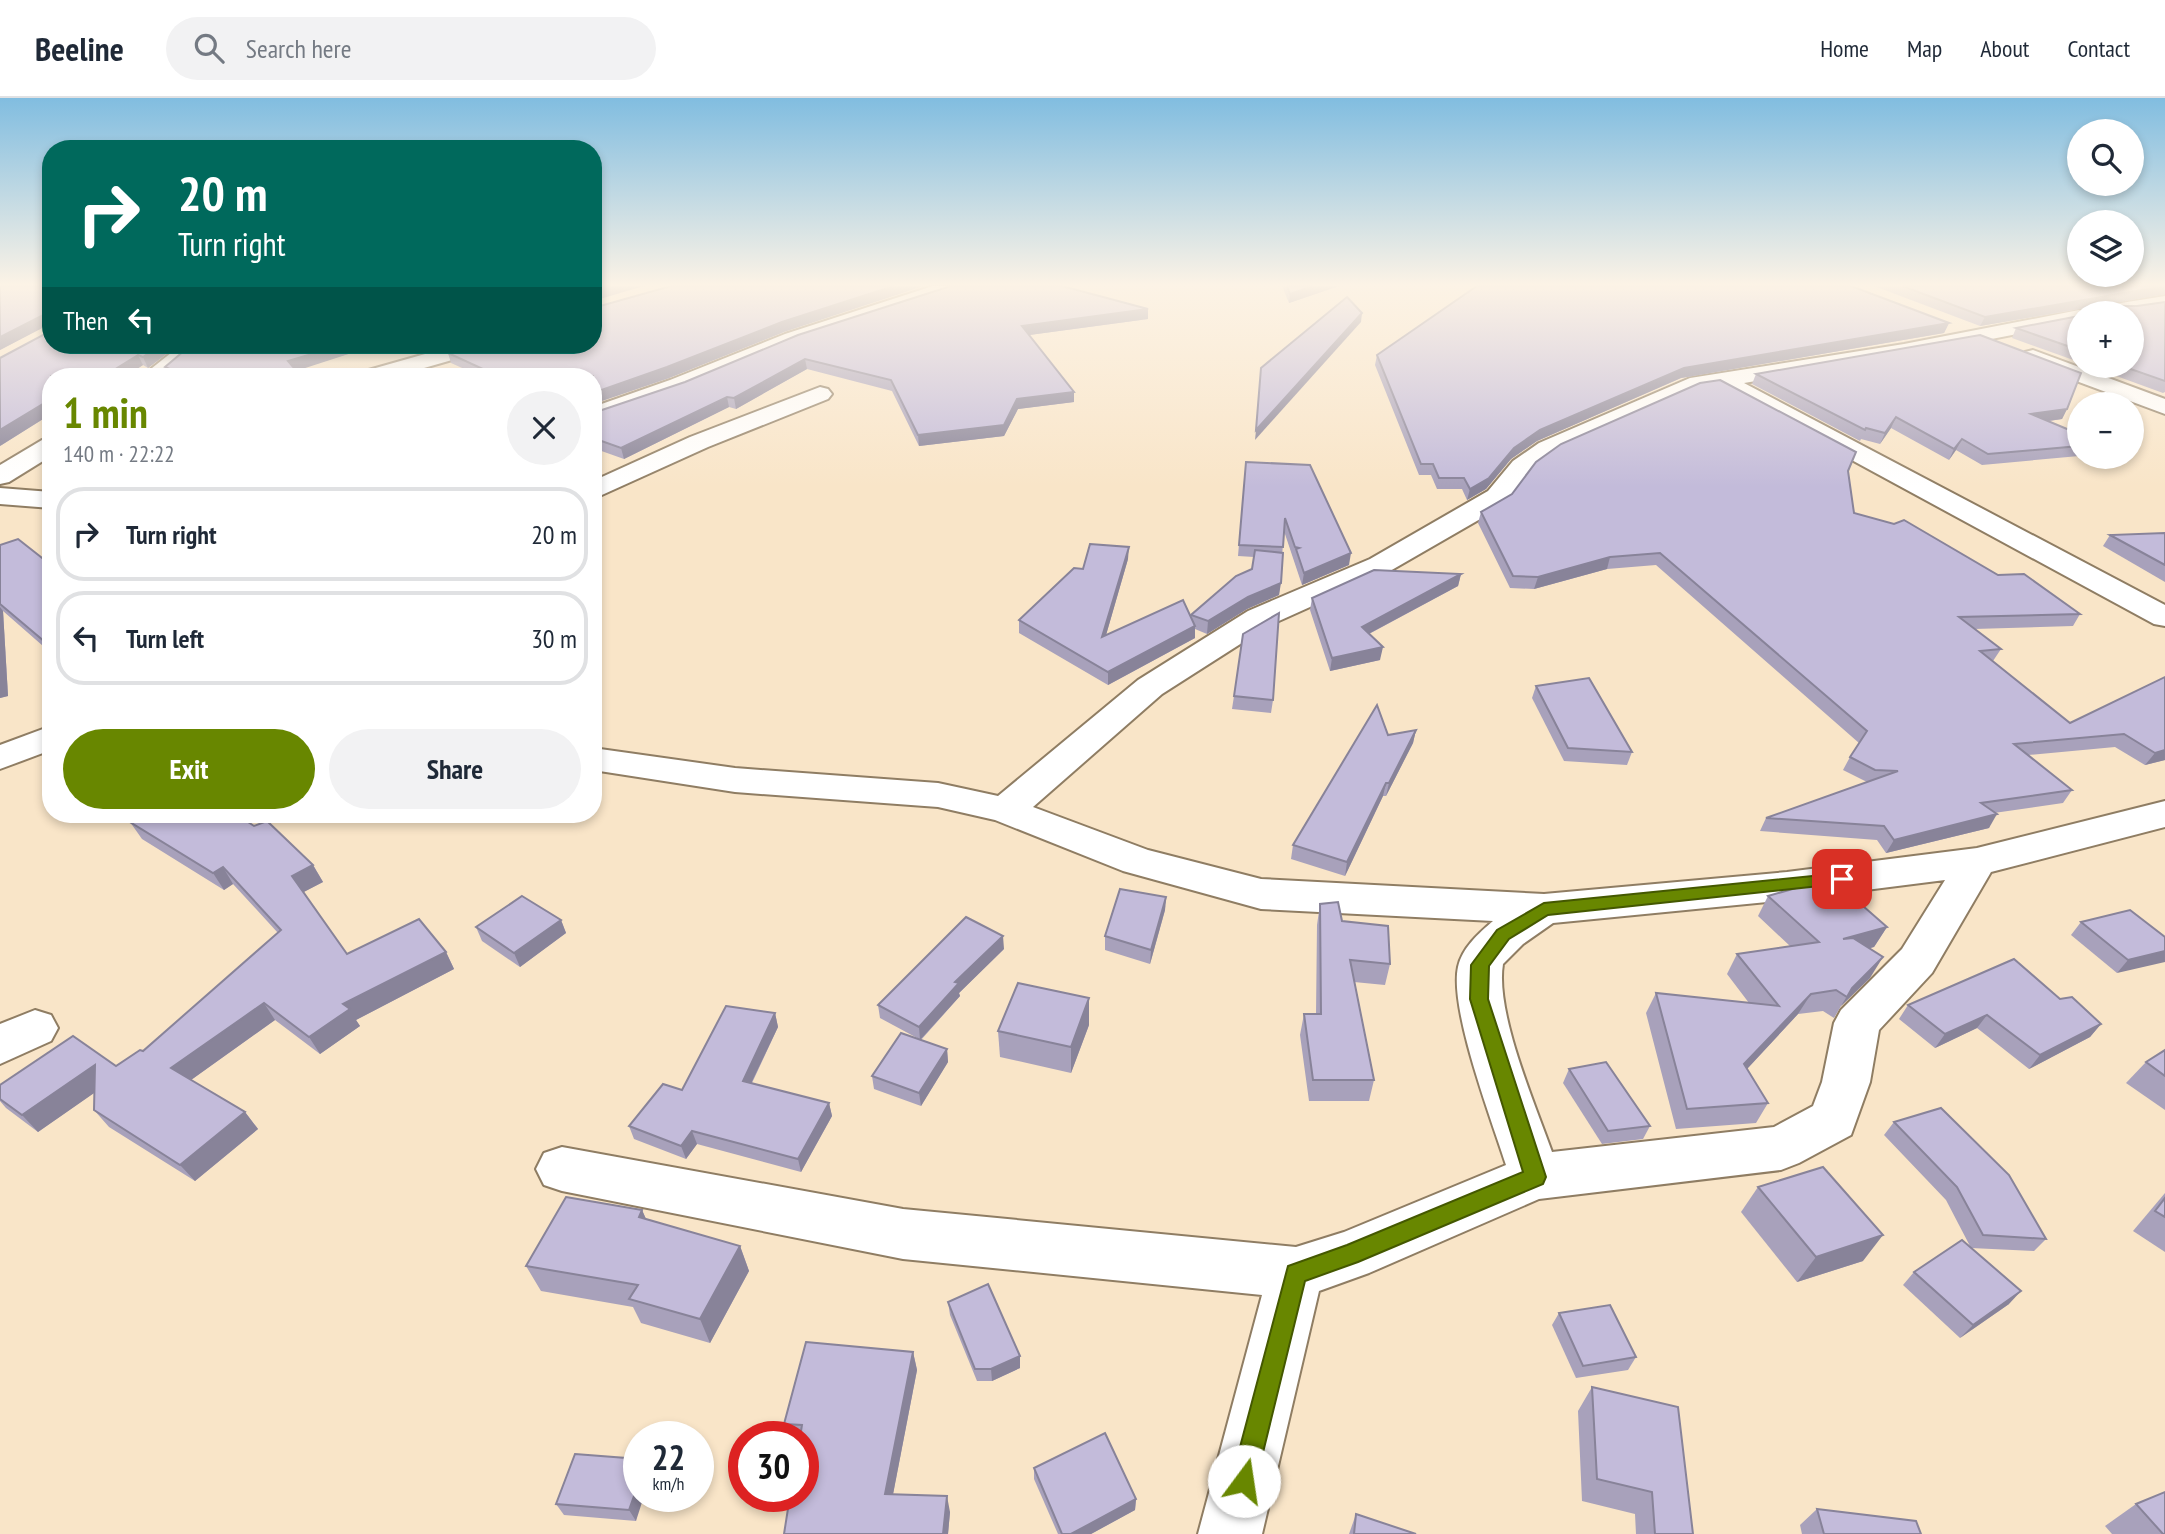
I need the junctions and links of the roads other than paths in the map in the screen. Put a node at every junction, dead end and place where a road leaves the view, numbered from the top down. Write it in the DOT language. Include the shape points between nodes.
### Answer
graph roads {
  1 [pos="756,353"];
  2 [pos="1885,353"];
  3 [pos="2019,353"];
  4 [pos="182,354"];
  5 [pos="448,354"];
  6 [pos="163,368"];
  7 [pos="400,368"];
  8 [pos="1719,379"];
  9 [pos="820,394"];
  10 [pos="2165,407"];
  11 [pos="602,412"];
  12 [pos="42,450"];
  13 [pos="0,476"];
  14 [pos="42,479"];
  15 [pos="602,487"];
  16 [pos="0,494"];
  17 [pos="42,499"];
  18 [pos="2165,617"];
  19 [pos="42,741"];
  20 [pos="0,758"];
  21 [pos="602,760"];
  22 [pos="1005,810"];
  23 [pos="2165,814"];
  24 [pos="1977,862"];
  25 [pos="1544,909"];
  26 [pos="562,1168"];
  27 [pos="1535,1177"];
  28 [pos="1296,1273"];
  29 [pos="1230,1534"];
  1 -- 11 [label="street"];
  2 -- 8 [label="street"];
  3 -- 10 [label="street"];
  4 -- 6 [label="street"];
  5 -- 7 [label="street"];
  8 -- 18 [label="street"];
  8 -- 22 [label="street" via="1690,384 1548,448 1521,466 1497,497 1445,528 1380,565 1259,618 1150,687"];
  9 -- 15 [label="street"];
  12 -- 13 [label="street"];
  14 -- 16 [label="street"];
  16 -- 17 [label="street"];
  19 -- 20 [label="street"];
  21 -- 22 [label="street" via="735,780 938,795"];
  22 -- 25 [label="street" via="1137,861 1261,894"];
  23 -- 24 [label="street"];
  24 -- 25 [label="street"];
  24 -- 27 [label="street" via="1917,961 1857,1023 1846,1082 1833,1119 1782,1149"];
  25 -- 27 [label="street" via="1503,935 1480,965 1479,999"];
  26 -- 28 [label="street" via="904,1234"];
  27 -- 28 [label="street"];
  28 -- 29 [label="street"];
}
